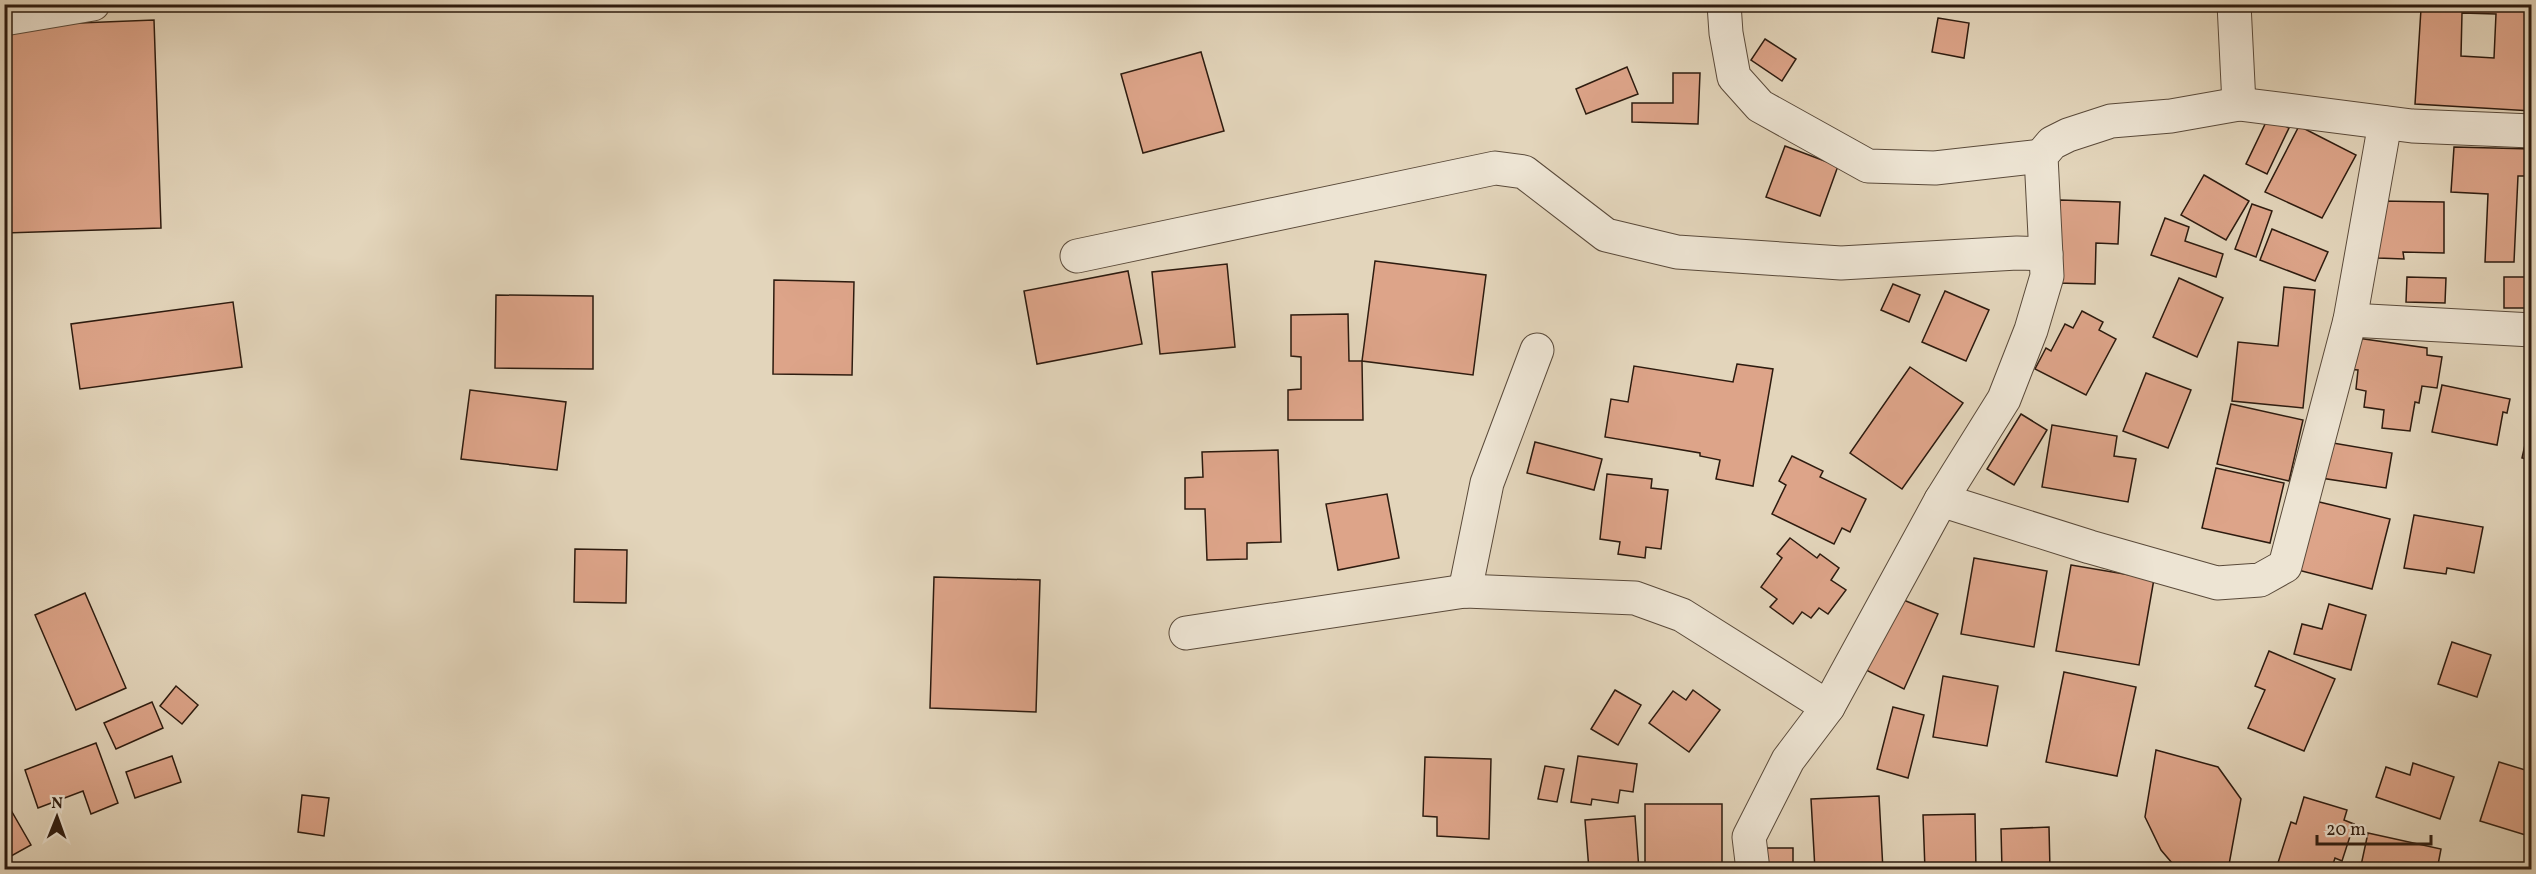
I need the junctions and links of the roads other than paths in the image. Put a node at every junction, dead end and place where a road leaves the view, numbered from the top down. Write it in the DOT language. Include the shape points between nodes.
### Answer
graph roads {
  1 [pos="93,4"];
  2 [pos="1724,4"];
  3 [pos="2234,4"];
  4 [pos="4,20"];
  5 [pos="2239,105"];
  6 [pos="2385,123"];
  7 [pos="2532,131"];
  8 [pos="2041,156"];
  9 [pos="2046,254"];
  10 [pos="1077,256"];
  11 [pos="2350,320"];
  12 [pos="2532,330"];
  13 [pos="1537,350"];
  14 [pos="1941,500"];
  15 [pos="1465,591"];
  16 [pos="1186,633"];
  17 [pos="1828,707"];
  18 [pos="1753,870"];
  1 -- 4 [label="street"];
  2 -- 8 [label="street" via="1734,77 1760,106 1868,166 1935,168"];
  3 -- 5 [label="street"];
  5 -- 6 [label="street"];
  5 -- 8 [label="street" via="2171,117 2111,121 2052,143"];
  6 -- 7 [label="street"];
  6 -- 11 [label="street"];
  8 -- 9 [label="street"];
  9 -- 10 [label="street" via="1842,263 1677,252 1606,235 1524,172 1495,168"];
  9 -- 14 [label="street" via="2044,287 2004,399"];
  11 -- 12 [label="street"];
  11 -- 14 [label="street" via="2285,566 2260,580 2217,583 2190,577"];
  13 -- 15 [label="street" via="1487,483"];
  14 -- 17 [label="street"];
  15 -- 16 [label="street"];
  15 -- 17 [label="street" via="1635,598 1682,615"];
  17 -- 18 [label="street" via="1788,760 1749,837"];
}
